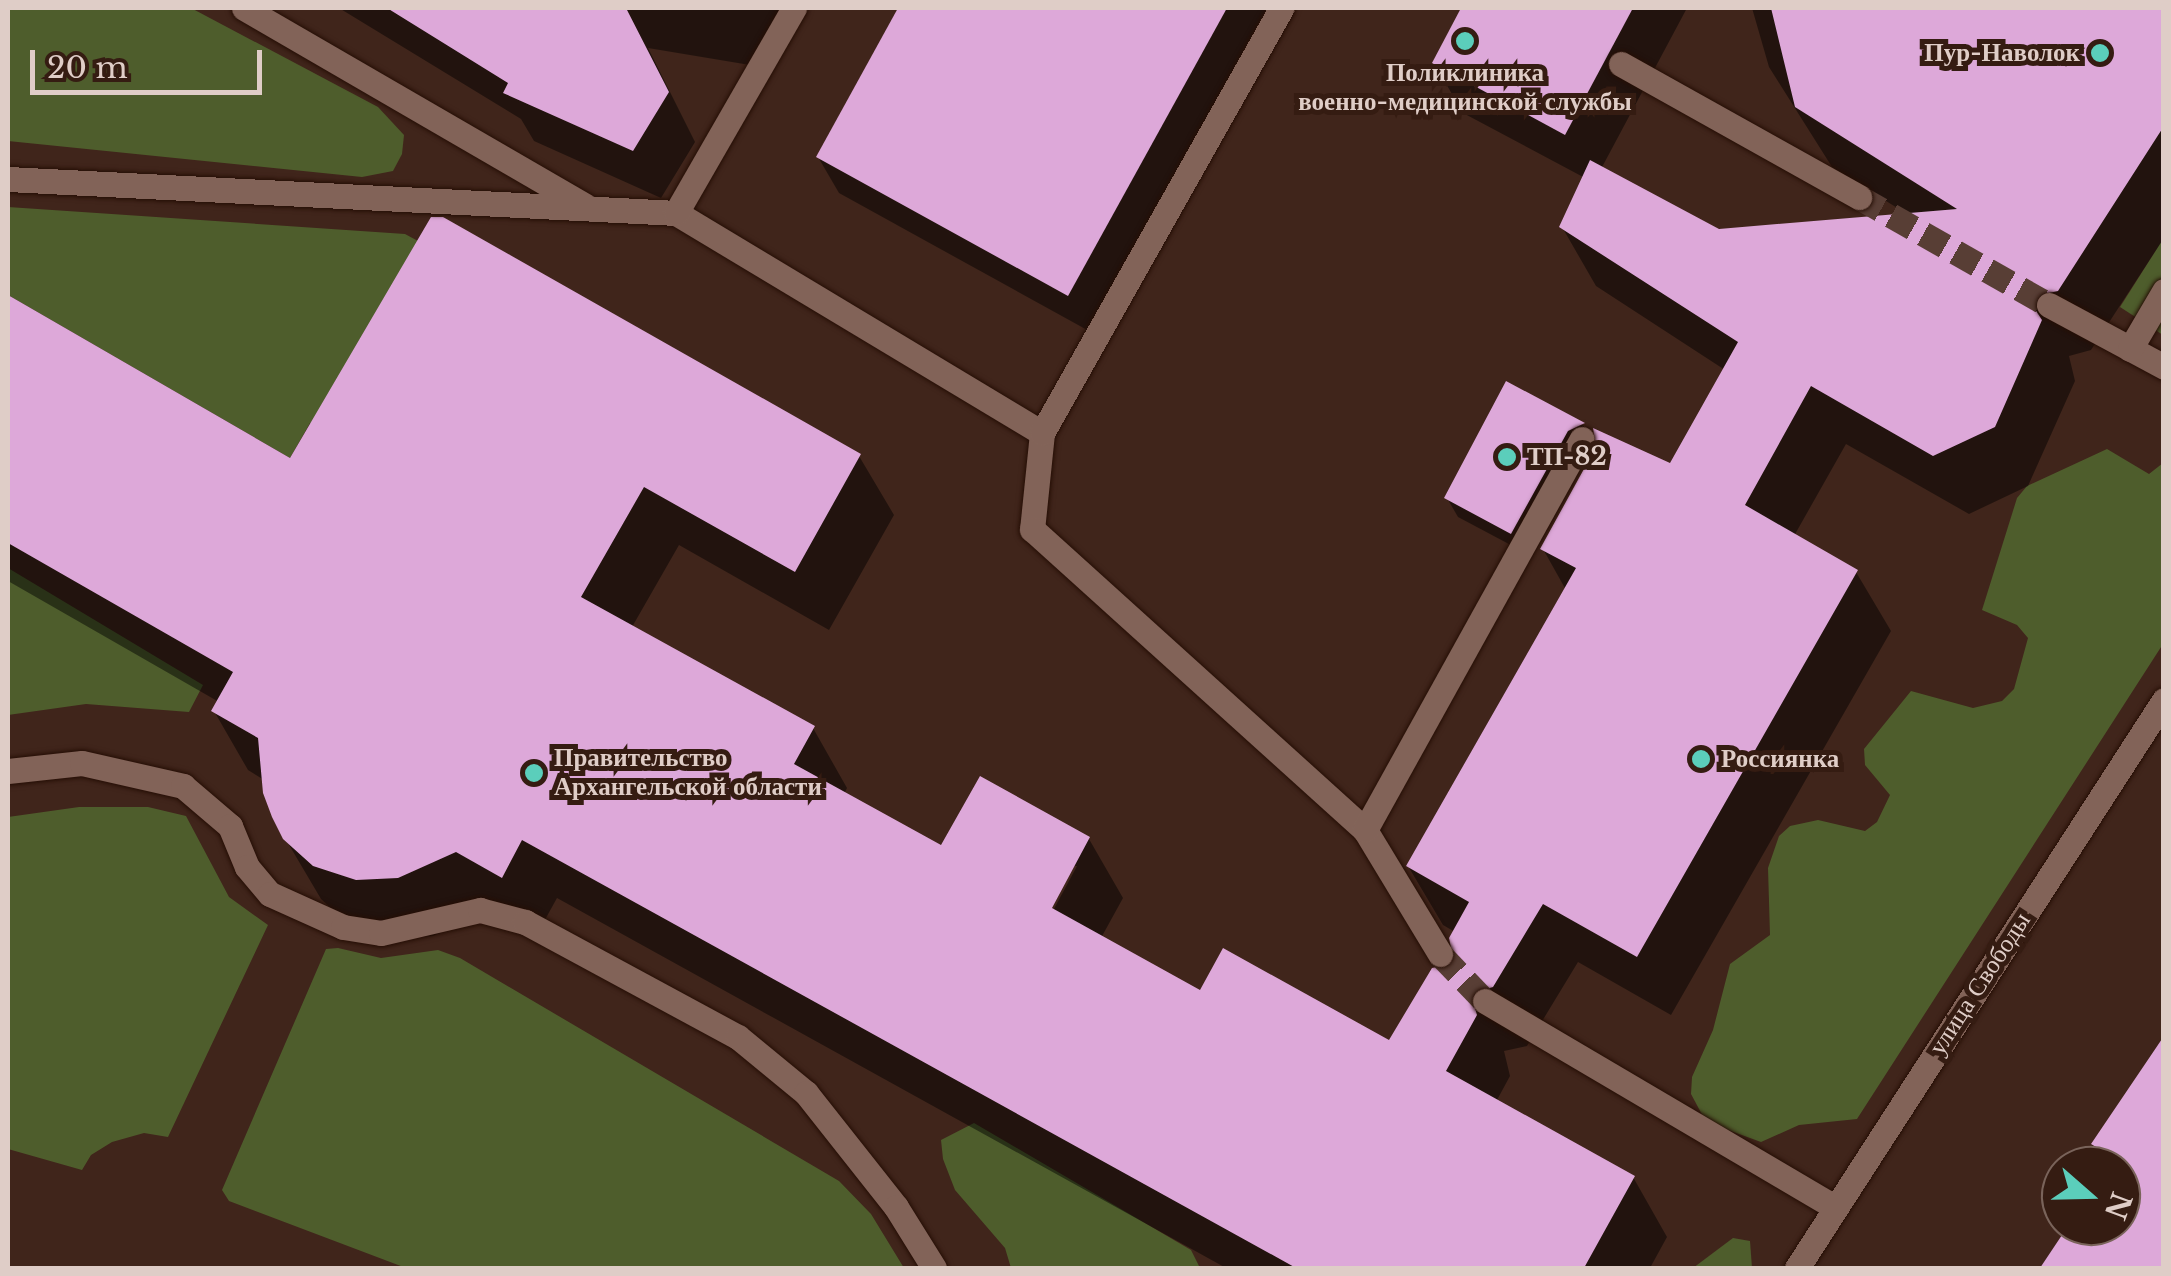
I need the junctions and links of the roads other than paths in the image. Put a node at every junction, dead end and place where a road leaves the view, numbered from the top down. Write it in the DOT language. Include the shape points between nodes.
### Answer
graph roads {
  1 [pos="244,8"];
  2 [pos="794,8"];
  3 [pos="1281,8"];
  4 [pos="1621,64"];
  5 [pos="8,179"];
  6 [pos="1860,197"];
  7 [pos="589,209"];
  8 [pos="676,213"];
  9 [pos="2164,292"];
  10 [pos="2049,305"];
  11 [pos="2130,348"];
  12 [pos="2164,367"];
  13 [pos="1042,433"];
  14 [pos="1582,439"];
  15 [pos="2164,700"];
  16 [pos="8,772"];
  17 [pos="1364,830"];
  18 [pos="1440,954"];
  19 [pos="1485,1001"];
  20 [pos="1835,1208"];
  21 [pos="934,1268"];
  22 [pos="1797,1268"];
  1 -- 7 [label="street"];
  2 -- 8 [label="street"];
  3 -- 13 [label="street"];
  4 -- 6 [label="street"];
  5 -- 7 [label="street"];
  7 -- 8 [label="street"];
  8 -- 13 [label="street"];
  9 -- 11 [label="street"];
  10 -- 11 [label="street"];
  11 -- 12 [label="street"];
  13 -- 17 [label="street" via="1032,529"];
  14 -- 17 [label="street"];
  15 -- 20 [label="street, улица Свободы"];
  16 -- 21 [label="street" via="82,762 183,786 230,826 247,866 270,894 342,927 380,933 480,910 525,922 738,1038 806,1093 896,1207"];
  17 -- 18 [label="street"];
  19 -- 20 [label="street"];
  20 -- 22 [label="street, улица Свободы"];
}
